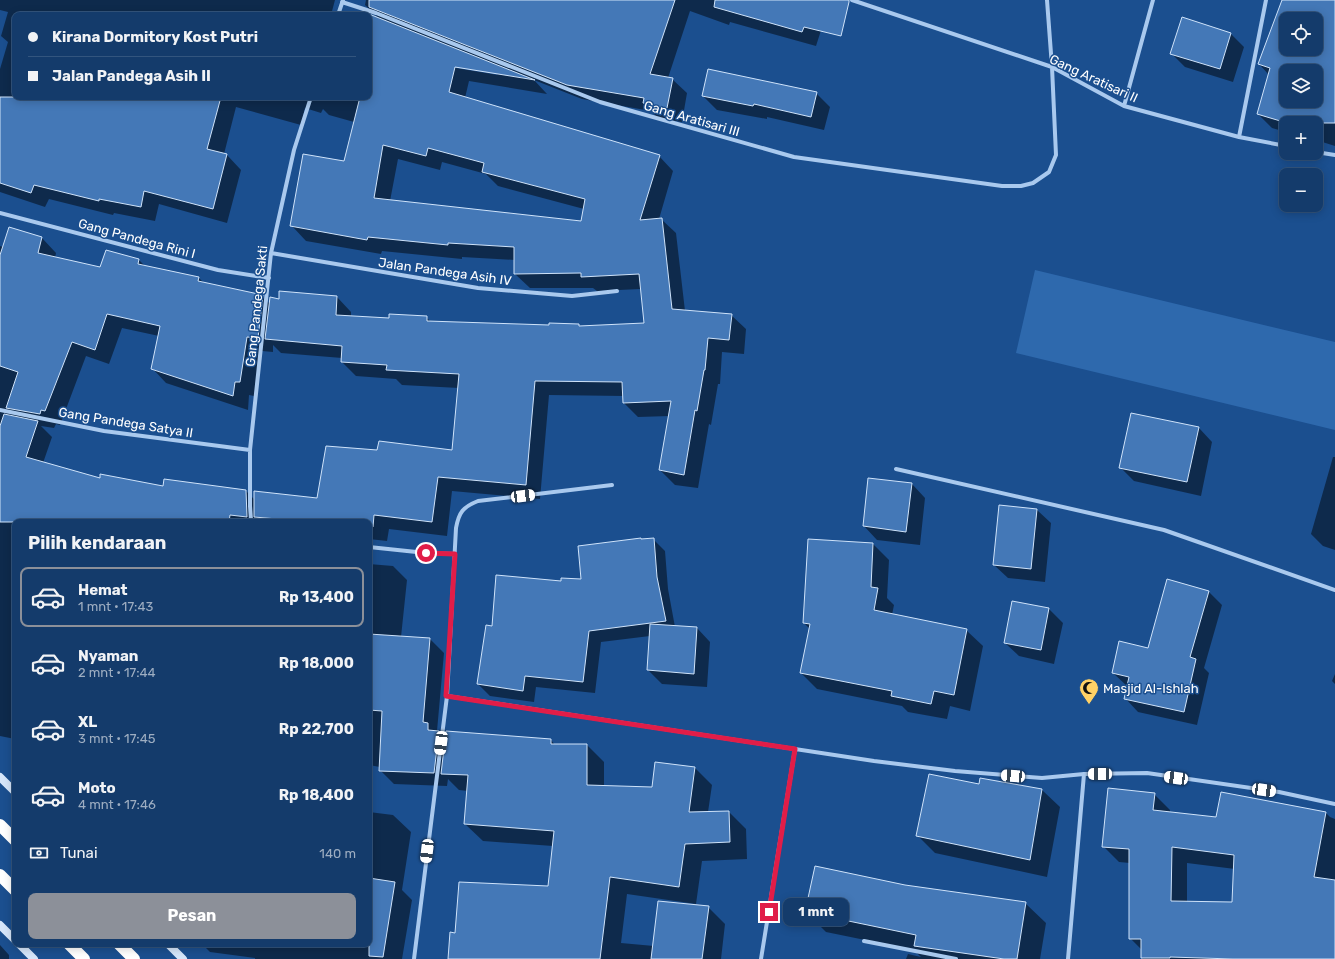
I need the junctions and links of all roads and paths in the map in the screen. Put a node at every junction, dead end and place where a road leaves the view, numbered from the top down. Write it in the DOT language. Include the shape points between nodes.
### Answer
graph roads {
  1 [pos="852,0"];
  2 [pos="1047,0"];
  3 [pos="1153,0"];
  4 [pos="1266,0"];
  5 [pos="342,1"];
  6 [pos="339,12"];
  7 [pos="1052,67"];
  8 [pos="310,100"];
  9 [pos="1124,106"];
  10 [pos="1239,137"];
  11 [pos="1279,145"];
  12 [pos="1323,153"];
  13 [pos="1335,155"];
  14 [pos="0,213"];
  15 [pos="271,253"];
  16 [pos="269,278"];
  17 [pos="617,291"];
  18 [pos="0,410"];
  19 [pos="250,450"];
  20 [pos="896,469"];
  21 [pos="612,485"];
  22 [pos="251,519"];
  23 [pos="372,547"];
  24 [pos="455,554"];
  25 [pos="1335,590"];
  26 [pos="446,696"];
  27 [pos="795,749"];
  28 [pos="1084,774"];
  29 [pos="0,777"];
  30 [pos="12,789"];
  31 [pos="1335,804"];
  32 [pos="0,825"];
  33 [pos="12,837"];
  34 [pos="0,875"];
  35 [pos="12,887"];
  36 [pos="0,925"];
  37 [pos="12,937"];
  38 [pos="864,941"];
  39 [pos="22,947"];
  40 [pos="72,947"];
  41 [pos="123,947"];
  42 [pos="171,947"];
  43 [pos="34,959"];
  44 [pos="84,959"];
  45 [pos="134,959"];
  46 [pos="183,959"];
  47 [pos="414,959"];
  48 [pos="761,959"];
  49 [pos="956,959"];
  50 [pos="1068,959"];
  1 -- 7 [label="street, Gang Aratisari II"];
  2 -- 7 [label="street"];
  3 -- 9 [label="street"];
  4 -- 10 [label="street"];
  5 -- 6 [label="street"];
  5 -- 7 [label="street, Gang Aratisari III" via="600,102 794,157 1002,186 1033,183 1049,172 1056,155"];
  7 -- 9 [label="street, Gang Aratisari II"];
  8 -- 15 [label="street, Gang Pandega Sakti" via="294,150"];
  9 -- 10 [label="street, Gang Aratisari II"];
  10 -- 11 [label="street, Gang Aratisari II"];
  12 -- 13 [label="street"];
  14 -- 16 [label="street, Gang Pandega Rini I" via="218,270"];
  15 -- 16 [label="street, Gang Pandega Sakti"];
  15 -- 17 [label="street, Jalan Pandega Asih IV" via="478,288 572,296"];
  16 -- 19 [label="street, Gang Pandega Sakti"];
  18 -- 19 [label="street, Gang Pandega Satya II" via="104,431"];
  19 -- 22 [label="street, Gang Pandega Sakti"];
  20 -- 25 [label="street" via="1164,530"];
  21 -- 24 [label="street" via="478,501 466,506 458,516"];
  23 -- 24 [label="street"];
  24 -- 26 [label="street"];
  26 -- 27 [label="street"];
  26 -- 47 [label="street"];
  27 -- 28 [label="street" via="955,771 1042,778"];
  27 -- 48 [label="street"];
  28 -- 31 [label="street" via="1147,773 1279,792"];
  28 -- 50 [label="street"];
  29 -- 30 [label="street"];
  32 -- 33 [label="highway"];
  34 -- 35 [label="highway"];
  36 -- 37 [label="street"];
  38 -- 49 [label="street"];
  39 -- 43 [label="street"];
  40 -- 44 [label="highway"];
  41 -- 45 [label="highway"];
  42 -- 46 [label="street"];
}
